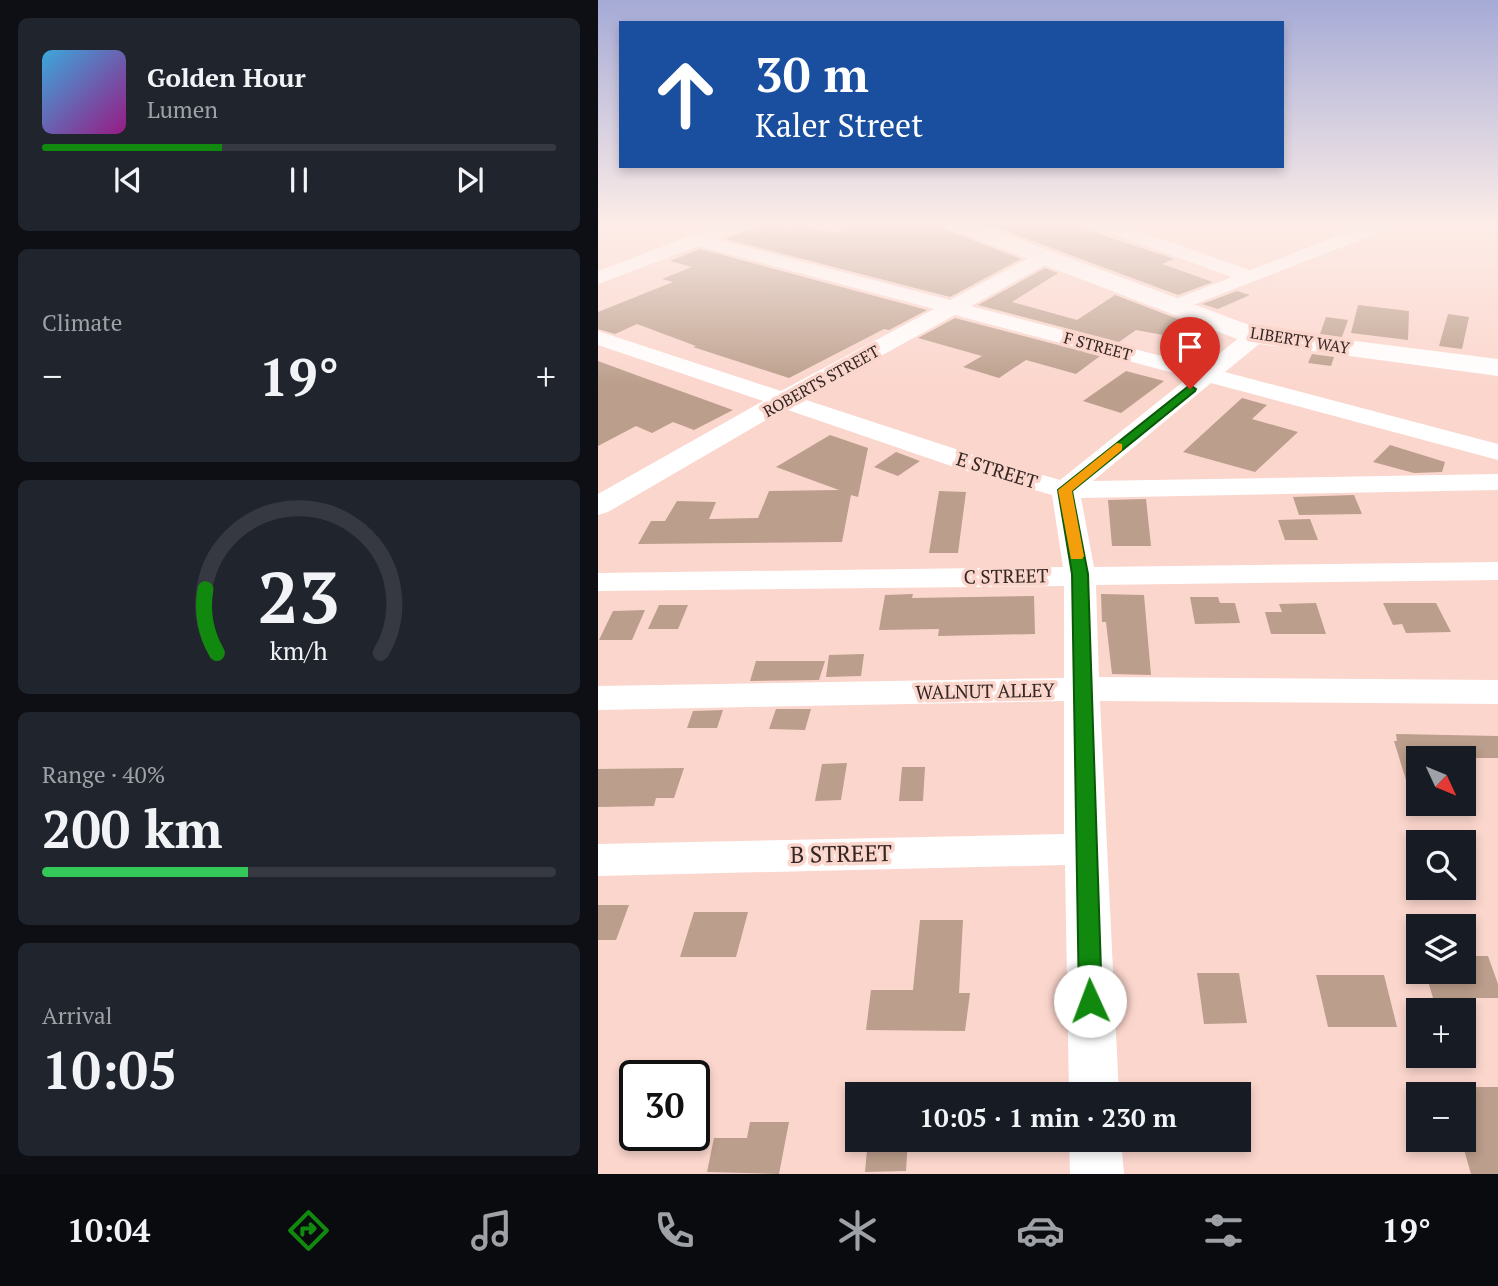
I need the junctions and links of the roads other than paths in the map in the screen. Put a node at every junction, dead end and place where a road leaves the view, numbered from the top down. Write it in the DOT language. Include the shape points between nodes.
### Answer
graph roads {
  1 [pos="839,277"];
  2 [pos="1009,277"];
  3 [pos="1097,277"];
  4 [pos="1247,277"];
  5 [pos="1175,306"];
  6 [pos="954,307"];
  7 [pos="1255,336"];
  8 [pos="598,338"];
  9 [pos="1498,368"];
  10 [pos="1208,375"];
  11 [pos="785,400"];
  12 [pos="1498,452"];
  13 [pos="1498,482"];
  14 [pos="1065,490"];
  15 [pos="598,506"];
  16 [pos="1498,571"];
  17 [pos="1080,574"];
  18 [pos="598,582"];
  19 [pos="1082,689"];
  20 [pos="1498,692"];
  21 [pos="598,698"];
  22 [pos="1085,849"];
  23 [pos="598,860"];
  24 [pos="1094,1082"];
  25 [pos="1096,1152"];
  26 [pos="1097,1174"];
  1 -- 6 [label="street, F STREET"];
  2 -- 6 [label="street, ROBERTS STREET"];
  3 -- 5 [label="street, LIBERTY WAY"];
  4 -- 5 [label="street"];
  5 -- 7 [label="street, LIBERTY WAY"];
  6 -- 10 [label="street, F STREET"];
  6 -- 11 [label="street, ROBERTS STREET"];
  7 -- 9 [label="street, LIBERTY WAY"];
  7 -- 10 [label="street"];
  8 -- 11 [label="street, E STREET"];
  10 -- 12 [label="street, F STREET"];
  10 -- 14 [label="street"];
  11 -- 14 [label="street, E STREET"];
  11 -- 15 [label="street, ROBERTS STREET"];
  13 -- 14 [label="street, E STREET"];
  14 -- 17 [label="street"];
  16 -- 17 [label="street, C STREET"];
  17 -- 18 [label="street, C STREET"];
  17 -- 19 [label="street"];
  19 -- 20 [label="street, WALNUT ALLEY"];
  19 -- 21 [label="street, WALNUT ALLEY"];
  19 -- 22 [label="street"];
  22 -- 23 [label="street, B STREET"];
  22 -- 24 [label="street"];
  25 -- 26 [label="street"];
}
